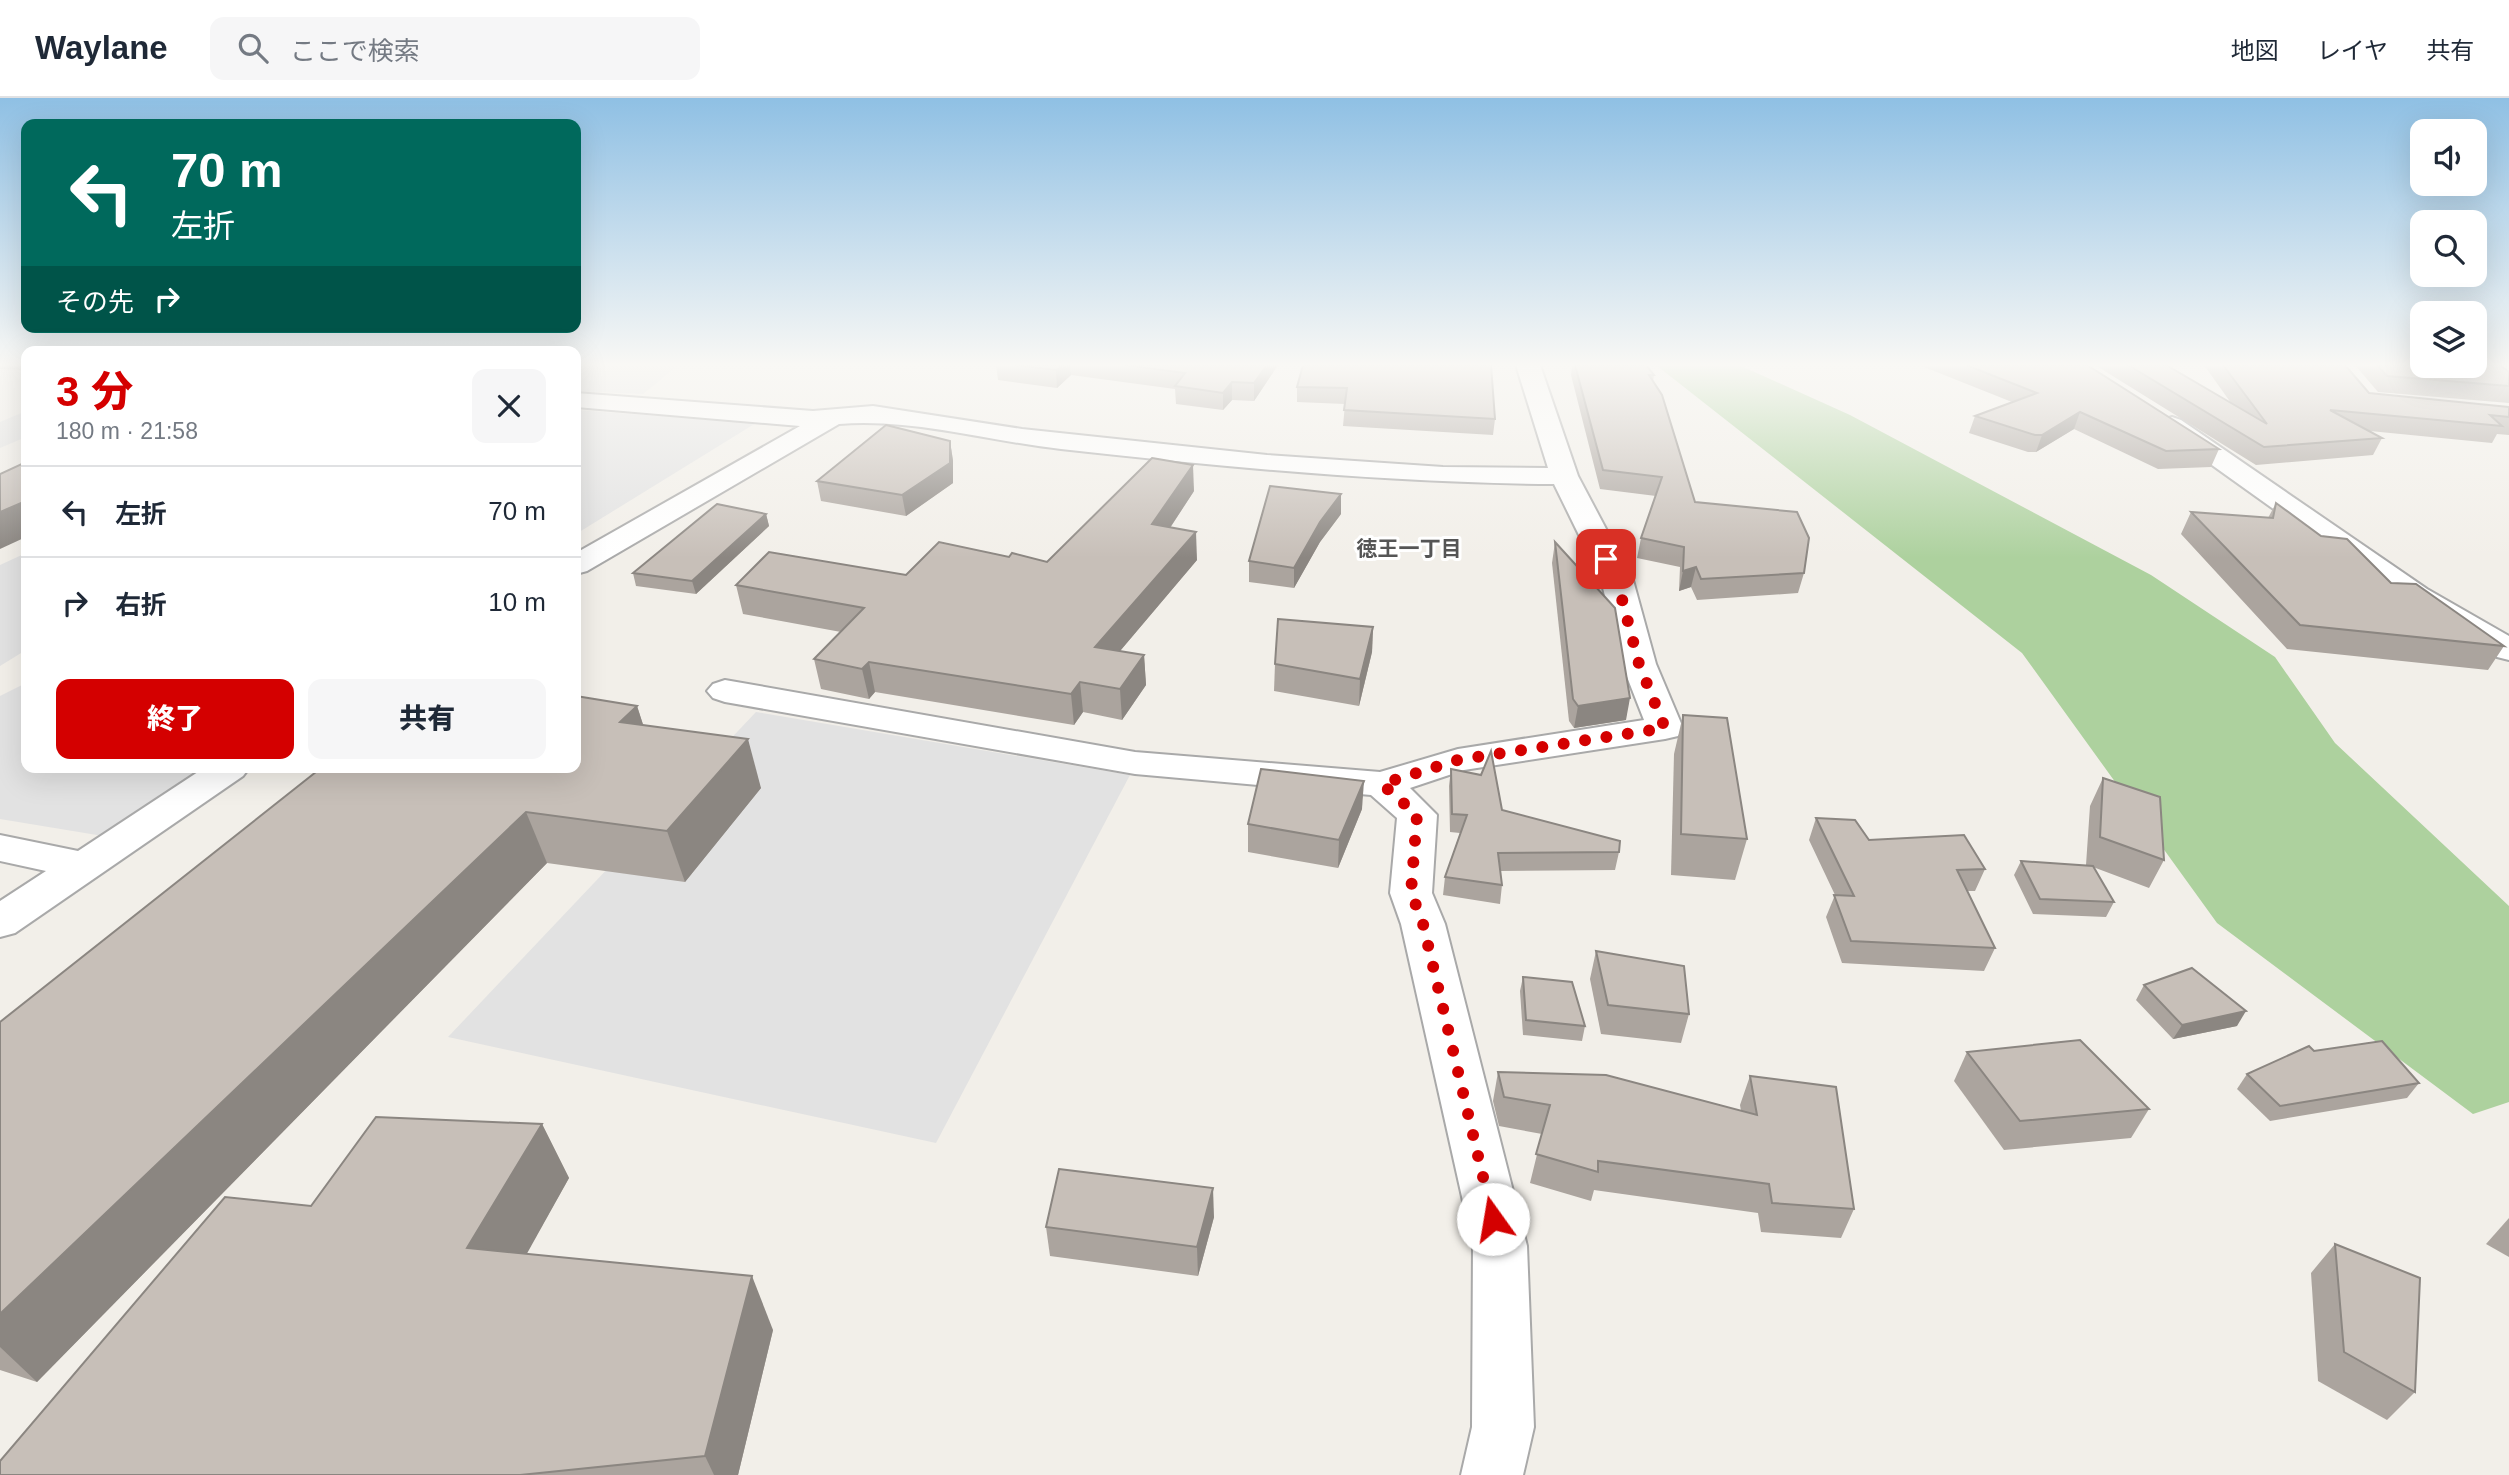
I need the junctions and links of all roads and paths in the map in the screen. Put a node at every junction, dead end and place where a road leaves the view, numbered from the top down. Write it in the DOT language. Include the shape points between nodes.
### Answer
graph roads {
  1 [pos="813,429"];
  2 [pos="972,429"];
  3 [pos="1549,429"];
  4 [pos="2178,429"];
  5 [pos="1564,476"];
  6 [pos="581,562"];
  7 [pos="2509,650"];
  8 [pos="725,691"];
  9 [pos="223,773"];
  10 [pos="1382,784"];
  11 [pos="0,848"];
  12 [pos="87,866"];
  13 [pos="0,922"];
  14 [pos="1492,1475"];
  1 -- 6 [label="street"];
  2 -- 5 [label="street" via="1267,463 1443,475"];
  3 -- 5 [label="street"];
  4 -- 7 [label="street" via="2416,596"];
  5 -- 10 [label="street" via="1617,580 1639,664 1665,728 1458,760"];
  8 -- 10 [label="street" via="1135,763"];
  9 -- 12 [label="street"];
  10 -- 14 [label="street" via="1417,815 1411,892 1423,924 1500,1246 1503,1427"];
  11 -- 12 [label="street"];
  12 -- 13 [label="street"];
}
